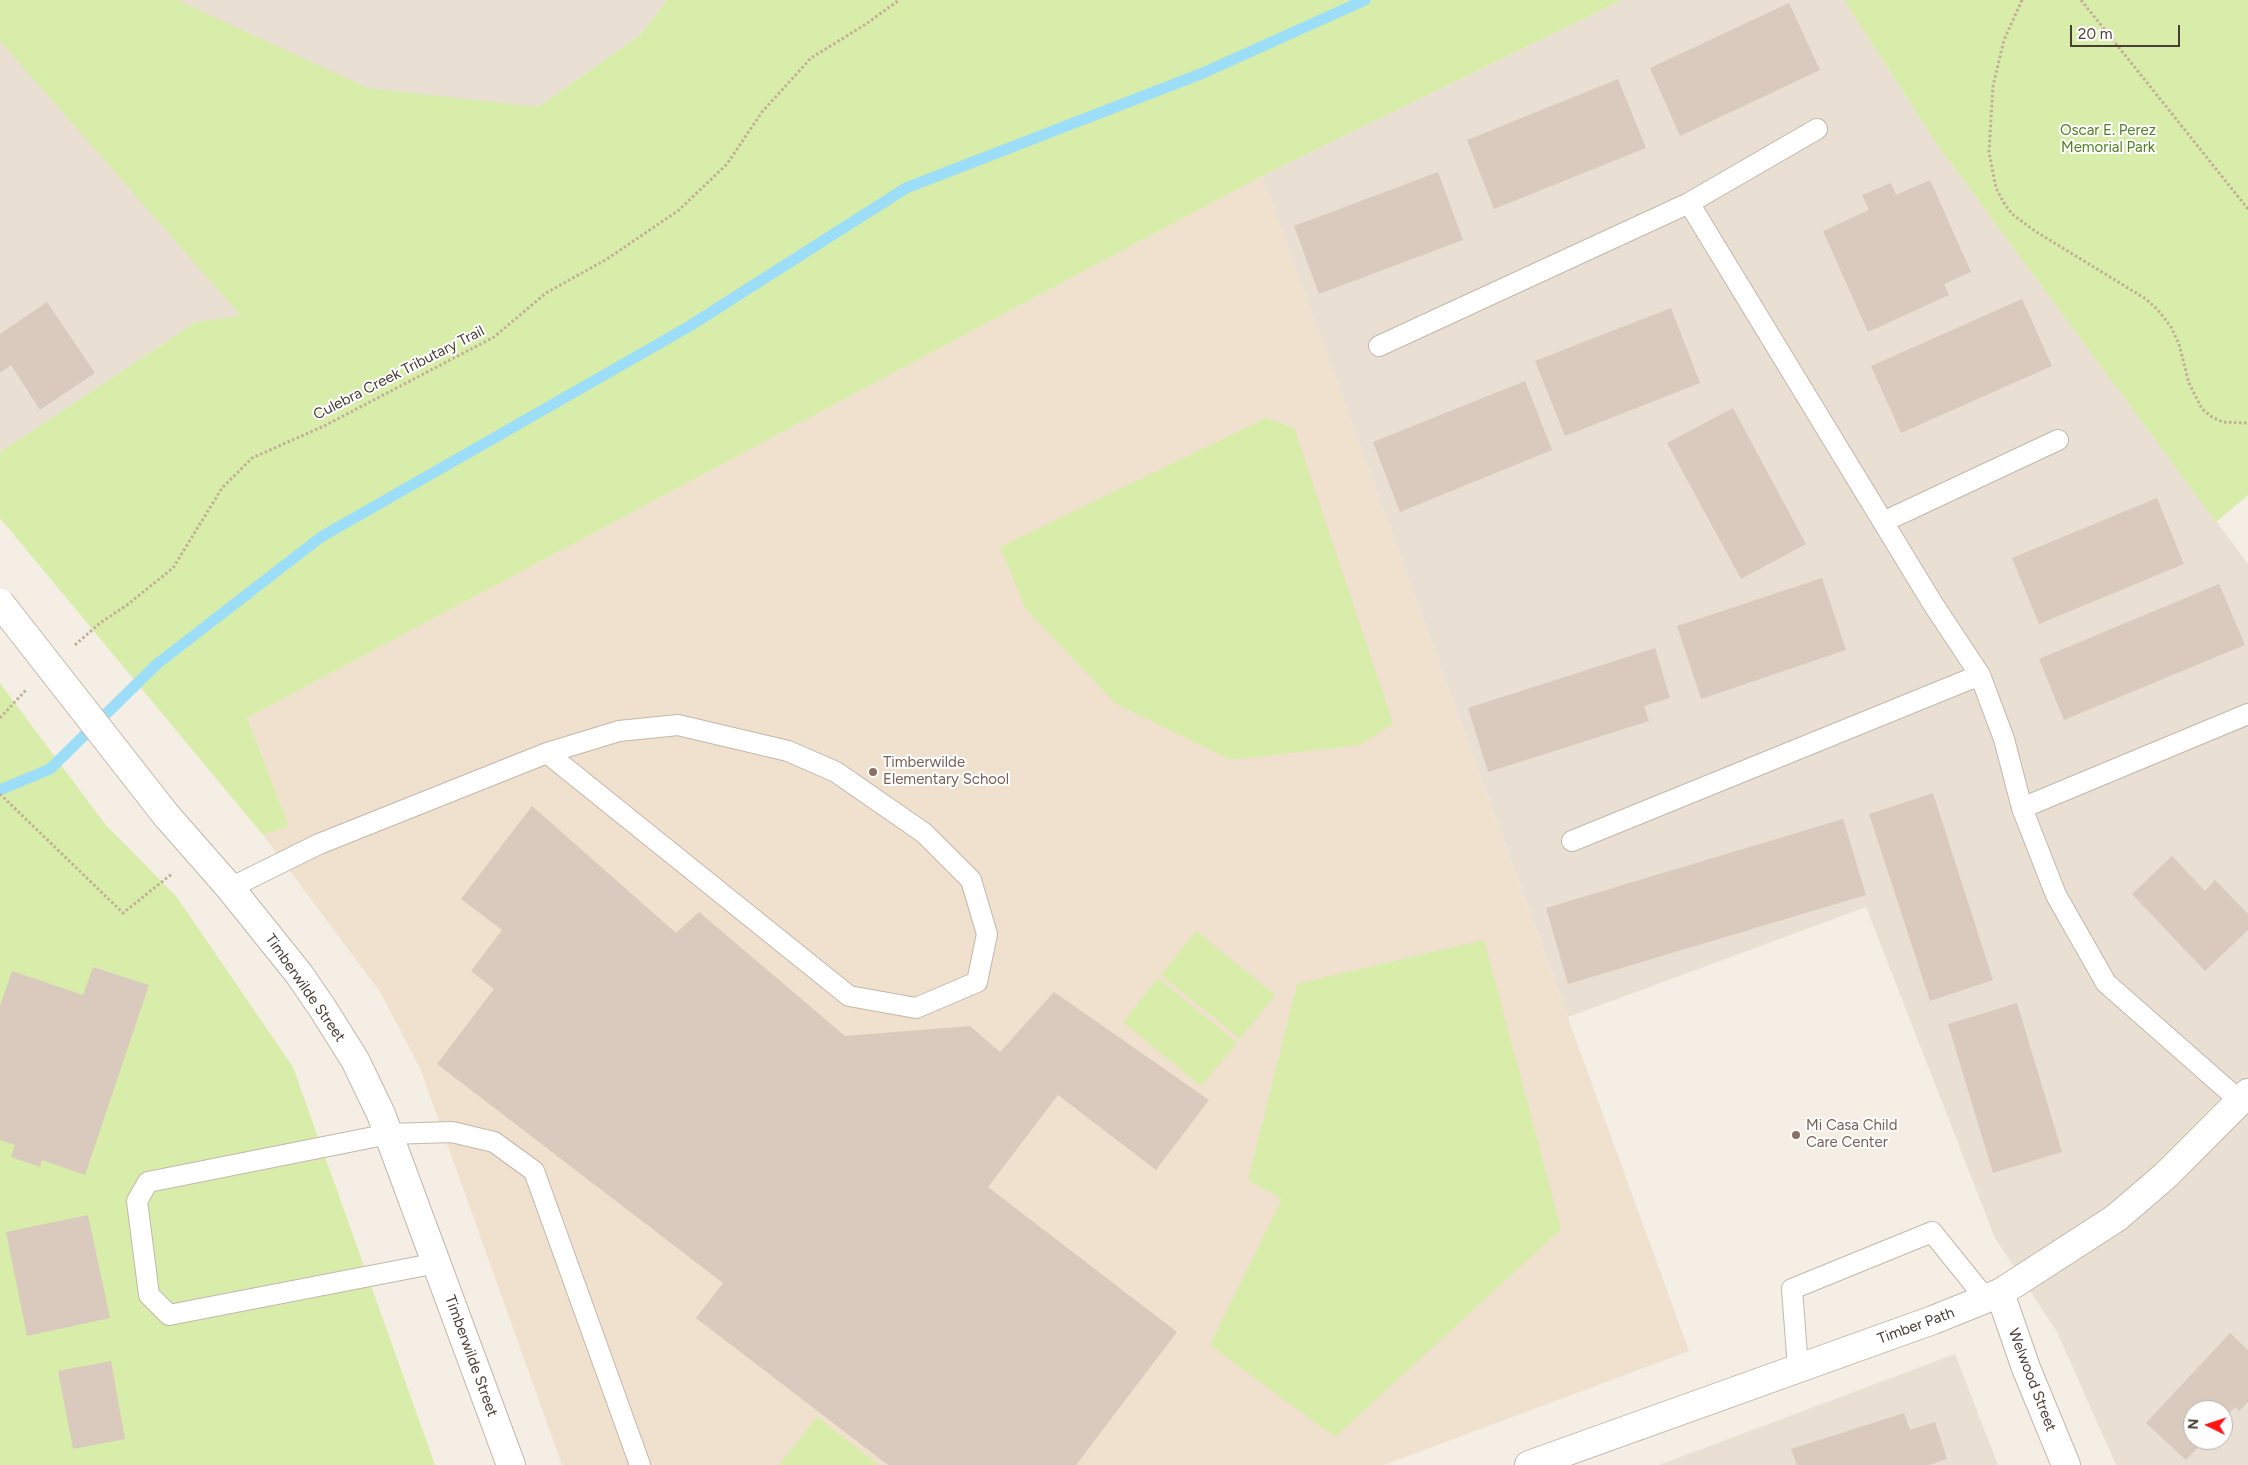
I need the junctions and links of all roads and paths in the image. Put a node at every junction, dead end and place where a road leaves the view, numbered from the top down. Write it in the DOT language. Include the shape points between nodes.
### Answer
graph roads {
  1 [pos="899,0"];
  2 [pos="2022,0"];
  3 [pos="2081,0"];
  4 [pos="1817,129"];
  5 [pos="1689,203"];
  6 [pos="2248,209"];
  7 [pos="1379,346"];
  8 [pos="2248,423"];
  9 [pos="2058,440"];
  10 [pos="1882,522"];
  11 [pos="0,603"];
  12 [pos="72,648"];
  13 [pos="1980,676"];
  14 [pos="2248,714"];
  15 [pos="547,753"];
  16 [pos="0,794"];
  17 [pos="2022,808"];
  18 [pos="1572,841"];
  19 [pos="199,853"];
  20 [pos="230,888"];
  21 [pos="2244,1097"];
  22 [pos="389,1134"];
  23 [pos="437,1264"];
  24 [pos="1993,1296"];
  25 [pos="1798,1368"];
  26 [pos="511,1465"];
  27 [pos="640,1465"];
  28 [pos="1529,1465"];
  29 [pos="2066,1465"];
  1 -- 12 [label="path, Culebra Creek Tributary Trail" via="811,58 762,112 727,164 679,210 607,259 546,293 494,337 324,426 252,458 222,488 173,568"];
  2 -- 8 [label="path" via="2004,40 1993,86 1989,152 1996,188 2004,203 2012,214 2035,231 2146,299 2171,327 2189,383 2202,409 2224,422"];
  3 -- 6 [label="path"];
  4 -- 5 [label="lane"];
  5 -- 7 [label="lane"];
  5 -- 10 [label="lane"];
  9 -- 10 [label="lane"];
  10 -- 13 [label="lane"];
  11 -- 19 [label="street, Timberwilde Street, bridge"];
  13 -- 17 [label="lane" via="2004,739"];
  13 -- 18 [label="lane"];
  14 -- 17 [label="lane"];
  15 -- 15 [label="lane" via="619,731 678,725 788,751 836,772 924,833 971,880 987,934 976,982 916,1008 849,996"];
  15 -- 20 [label="lane" via="320,844"];
  16 -- 19 [label="path" via="123,913"];
  17 -- 21 [label="lane" via="2056,895 2106,983"];
  19 -- 20 [label="street, Timberwilde Street"];
  20 -- 22 [label="street, Timberwilde Street" via="323,1009 355,1060"];
  21 -- 24 [label="street, Timber Path" via="2165,1176 2116,1218"];
  22 -- 23 [label="street, Timberwilde Street"];
  22 -- 23 [label="lane" via="148,1182 137,1201 149,1295 169,1315"];
  22 -- 27 [label="lane" via="452,1132 494,1142 534,1171"];
  23 -- 26 [label="street, Timberwilde Street"];
  24 -- 25 [label="street, Timber Path"];
  24 -- 25 [label="lane" via="1932,1232 1792,1289"];
  24 -- 29 [label="street, Welwood Street"];
  25 -- 28 [label="street, Timber Path"];
}
